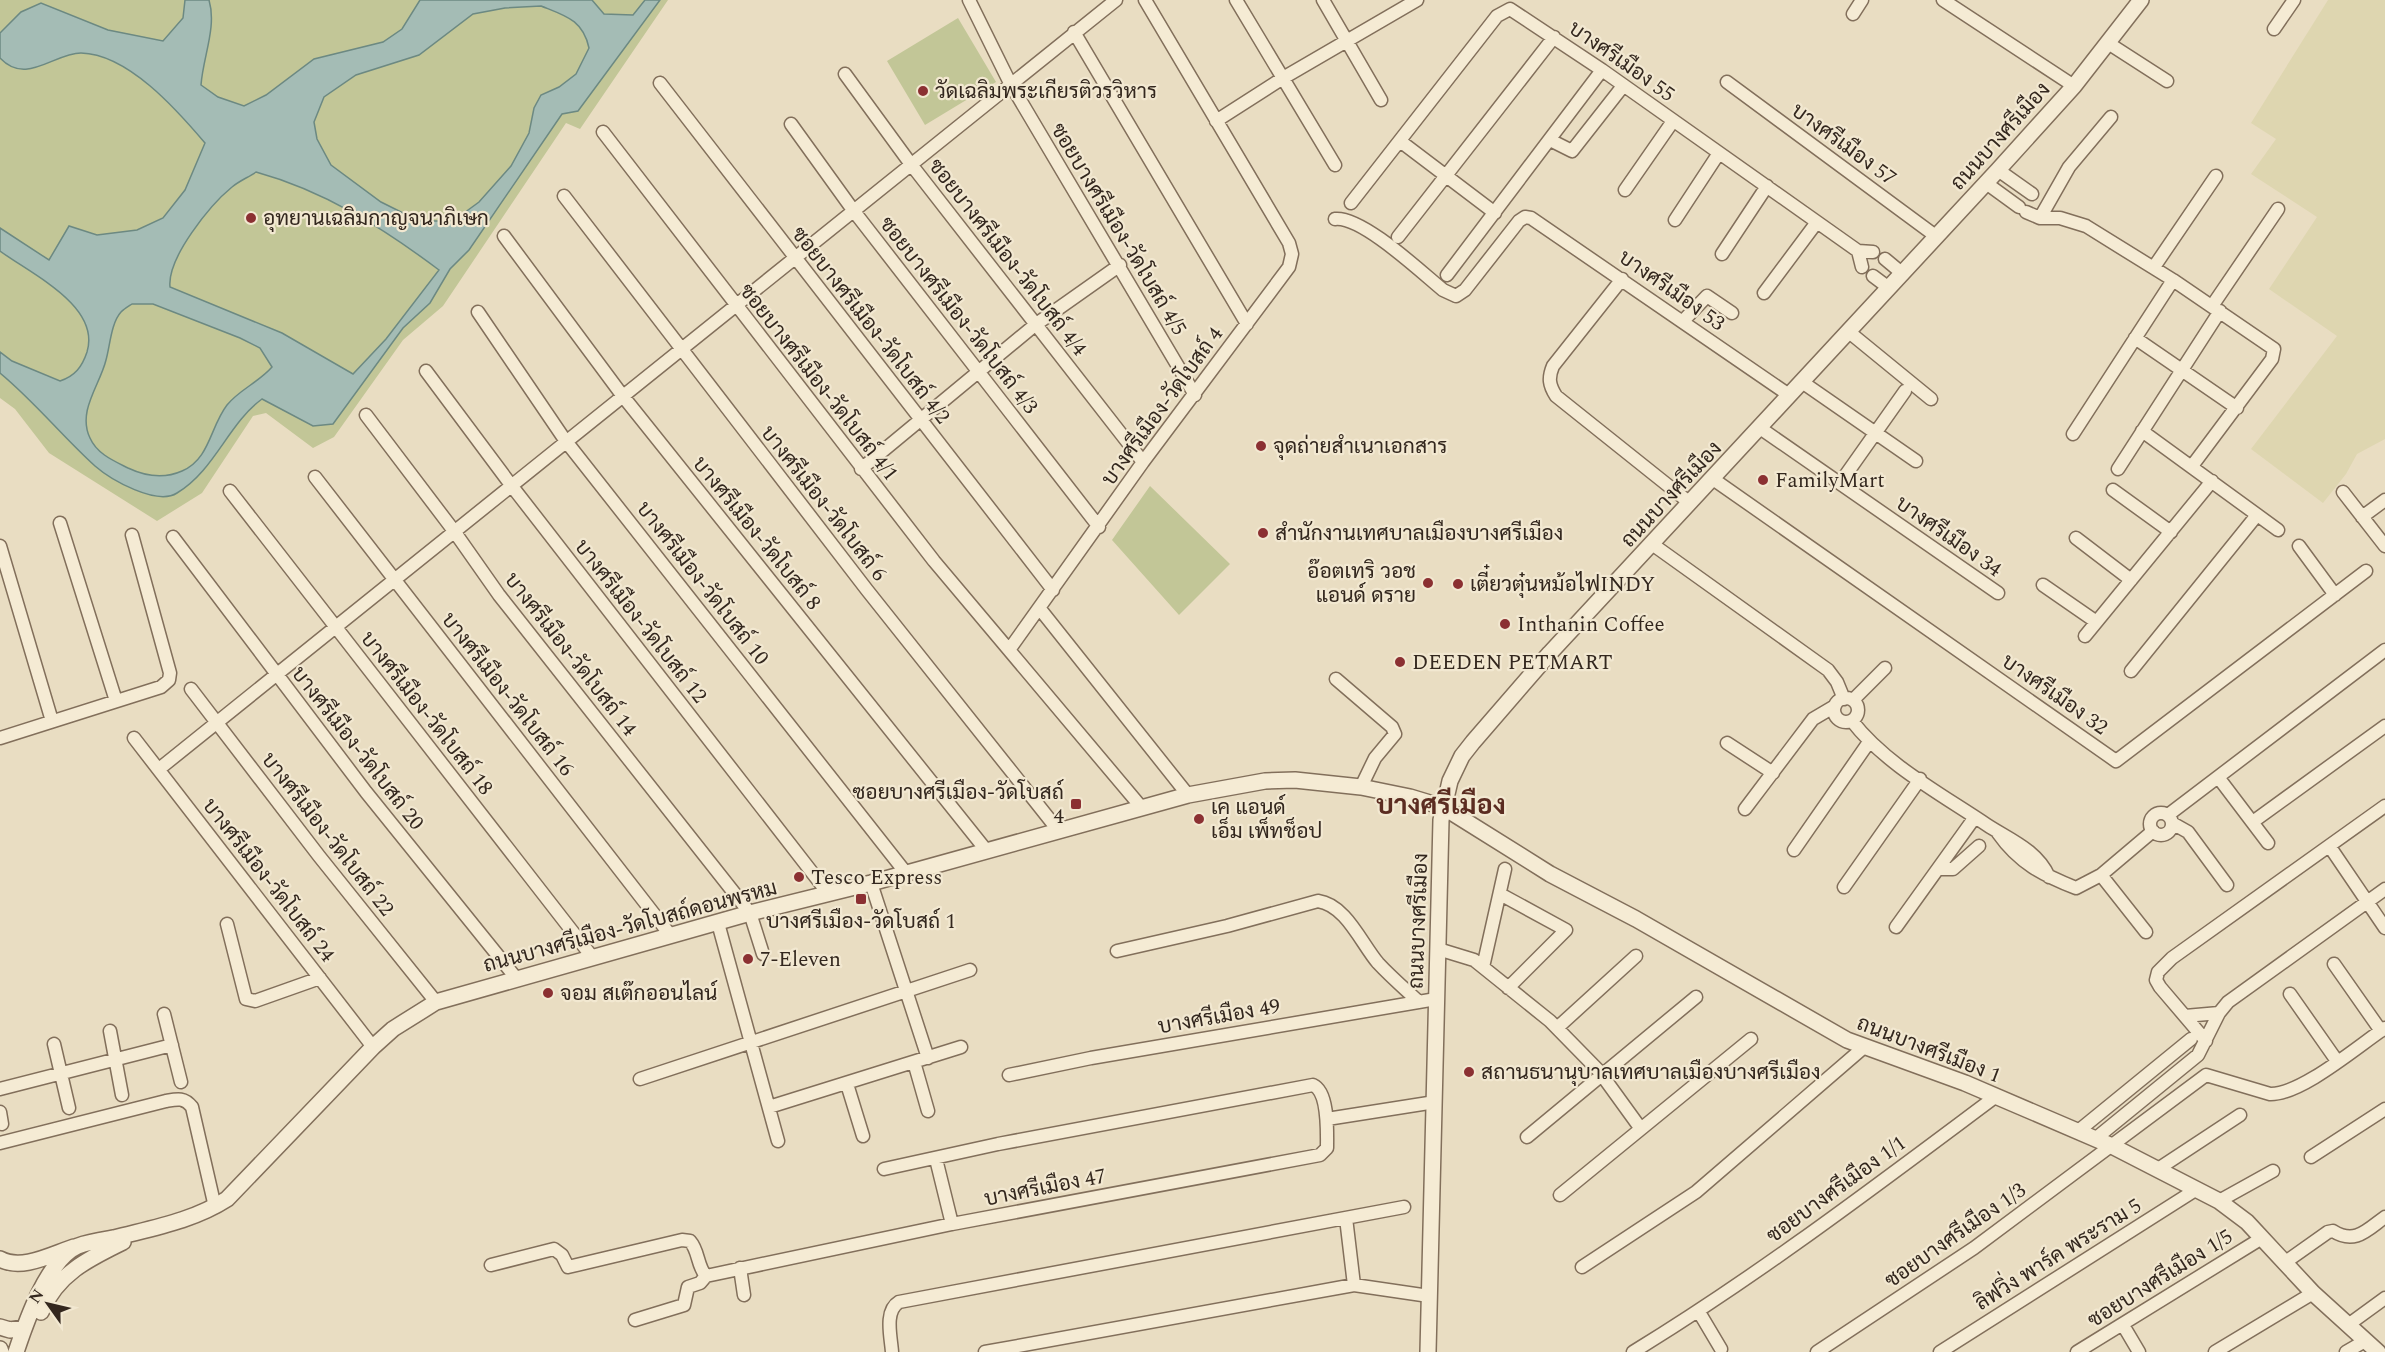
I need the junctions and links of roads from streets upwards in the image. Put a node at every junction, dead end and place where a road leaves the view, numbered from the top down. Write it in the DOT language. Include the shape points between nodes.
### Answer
graph roads {
  1 [pos="969,0"];
  2 [pos="1116,0"];
  3 [pos="1145,0"];
  4 [pos="1236,0"];
  5 [pos="1323,0"];
  6 [pos="1417,0"];
  7 [pos="1862,0"];
  8 [pos="1943,0"];
  9 [pos="2141,0"];
  10 [pos="2295,0"];
  11 [pos="1853,14"];
  12 [pos="2274,29"];
  13 [pos="1074,32"];
  14 [pos="1554,38"];
  15 [pos="1347,42"];
  16 [pos="2108,43"];
  17 [pos="1602,70"];
  18 [pos="844,74"];
  19 [pos="1283,78"];
  20 [pos="2167,81"];
  21 [pos="1727,82"];
  22 [pos="660,83"];
  23 [pos="1010,83"];
  24 [pos="1623,86"];
  25 [pos="2074,86"];
  26 [pos="1381,100"];
  27 [pos="2111,117"];
  28 [pos="1216,121"];
  29 [pos="1673,121"];
  30 [pos="791,124"];
  31 [pos="603,132"];
  32 [pos="1550,140"];
  33 [pos="1400,141"];
  34 [pos="1719,153"];
  35 [pos="910,163"];
  36 [pos="1335,165"];
  37 [pos="1998,170"];
  38 [pos="1445,176"];
  39 [pos="2216,176"];
  40 [pos="1986,183"];
  41 [pos="1767,186"];
  42 [pos="1625,190"];
  43 [pos="564,196"];
  44 [pos="2039,199"];
  45 [pos="1351,203"];
  46 [pos="2278,209"];
  47 [pos="853,210"];
  48 [pos="1495,213"];
  49 [pos="2040,218"];
  50 [pos="2060,218"];
  51 [pos="1335,219"];
  52 [pos="1675,220"];
  53 [pos="1817,222"];
  54 [pos="504,236"];
  55 [pos="1398,237"];
  56 [pos="1938,237"];
  57 [pos="1857,251"];
  58 [pos="1873,252"];
  59 [pos="1722,254"];
  60 [pos="793,257"];
  61 [pos="1885,259"];
  62 [pos="1120,265"];
  63 [pos="1862,267"];
  64 [pos="2154,267"];
  65 [pos="1904,274"];
  66 [pos="1447,275"];
  67 [pos="1873,276"];
  68 [pos="1622,279"];
  69 [pos="2173,280"];
  70 [pos="1890,288"];
  71 [pos="1764,293"];
  72 [pos="735,305"];
  73 [pos="2216,308"];
  74 [pos="478,312"];
  75 [pos="1732,313"];
  76 [pos="1683,321"];
  77 [pos="1247,324"];
  78 [pos="1035,325"];
  79 [pos="1849,332"];
  80 [pos="2135,338"];
  81 [pos="680,349"];
  82 [pos="426,370"];
  83 [pos="2182,370"];
  84 [pos="979,373"];
  85 [pos="1802,381"];
  86 [pos="1905,391"];
  87 [pos="622,395"];
  88 [pos="1195,395"];
  89 [pos="1789,395"];
  90 [pos="1930,399"];
  91 [pos="2237,408"];
  92 [pos="366,415"];
  93 [pos="920,419"];
  94 [pos="1760,428"];
  95 [pos="2142,431"];
  96 [pos="1876,432"];
  97 [pos="2073,434"];
  98 [pos="566,440"];
  99 [pos="1916,461"];
  100 [pos="1143,462"];
  101 [pos="2192,466"];
  102 [pos="861,469"];
  103 [pos="2118,469"];
  104 [pos="315,477"];
  105 [pos="1713,479"];
  106 [pos="2212,481"];
  107 [pos="1840,483"];
  108 [pos="511,485"];
  109 [pos="2113,490"];
  110 [pos="230,491"];
  111 [pos="2343,492"];
  112 [pos="2385,500"];
  113 [pos="1690,503"];
  114 [pos="2257,515"];
  115 [pos="2362,517"];
  116 [pos="60,523"];
  117 [pos="1099,527"];
  118 [pos="2278,530"];
  119 [pos="454,531"];
  120 [pos="2171,532"];
  121 [pos="132,535"];
  122 [pos="173,537"];
  123 [pos="2076,538"];
  124 [pos="1652,544"];
  125 [pos="0,546"];
  126 [pos="2299,546"];
  127 [pos="2385,546"];
  128 [pos="2366,571"];
  129 [pos="394,579"];
  130 [pos="2131,580"];
  131 [pos="2043,585"];
  132 [pos="1053,590"];
  133 [pos="1998,593"];
  134 [pos="2335,594"];
  135 [pos="1040,609"];
  136 [pos="2095,621"];
  137 [pos="335,626"];
  138 [pos="2085,636"];
  139 [pos="1009,650"];
  140 [pos="2385,650"];
  141 [pos="1885,668"];
  142 [pos="2131,671"];
  143 [pos="276,674"];
  144 [pos="1336,679"];
  145 [pos="191,688"];
  146 [pos="116,701"];
  147 [pos="1844,702"];
  148 [pos="1852,720"];
  149 [pos="52,721"];
  150 [pos="217,722"];
  151 [pos="2384,730"];
  152 [pos="0,738"];
  153 [pos="134,738"];
  154 [pos="1869,742"];
  155 [pos="1727,743"];
  156 [pos="159,769"];
  157 [pos="1773,773"];
  158 [pos="2218,777"];
  159 [pos="1920,779"];
  160 [pos="1362,787"];
  161 [pos="1188,795"];
  162 [pos="2385,806"];
  163 [pos="1443,807"];
  164 [pos="1142,808"];
  165 [pos="1745,809"];
  166 [pos="1975,817"];
  167 [pos="2170,819"];
  168 [pos="2254,821"];
  169 [pos="1058,830"];
  170 [pos="2268,843"];
  171 [pos="1979,846"];
  172 [pos="2330,847"];
  173 [pos="986,850"];
  174 [pos="1794,850"];
  175 [pos="1505,869"];
  176 [pos="1939,869"];
  177 [pos="906,873"];
  178 [pos="2101,875"];
  179 [pos="871,883"];
  180 [pos="2227,885"];
  181 [pos="1844,887"];
  182 [pos="2385,889"];
  183 [pos="828,893"];
  184 [pos="1500,894"];
  185 [pos="2367,902"];
  186 [pos="750,913"];
  187 [pos="718,923"];
  188 [pos="227,924"];
  189 [pos="1896,927"];
  190 [pos="2385,927"];
  191 [pos="2146,932"];
  192 [pos="670,936"];
  193 [pos="1438,949"];
  194 [pos="1118,951"];
  195 [pos="763,954"];
  196 [pos="1636,956"];
  197 [pos="593,958"];
  198 [pos="2334,964"];
  199 [pos="1483,967"];
  200 [pos="970,970"];
  201 [pos="320,978"];
  202 [pos="516,978"];
  203 [pos="1508,988"];
  204 [pos="906,990"];
  205 [pos="2290,994"];
  206 [pos="1696,997"];
  207 [pos="1436,999"];
  208 [pos="436,1002"];
  209 [pos="1419,1002"];
  210 [pos="2219,1013"];
  211 [pos="164,1014"];
  212 [pos="2185,1016"];
  213 [pos="1557,1028"];
  214 [pos="2383,1029"];
  215 [pos="110,1031"];
  216 [pos="1750,1039"];
  217 [pos="2191,1039"];
  218 [pos="2206,1041"];
  219 [pos="752,1042"];
  220 [pos="54,1044"];
  221 [pos="172,1045"];
  222 [pos="373,1047"];
  223 [pos="961,1047"];
  224 [pos="1863,1048"];
  225 [pos="928,1058"];
  226 [pos="115,1060"];
  227 [pos="2337,1061"];
  228 [pos="914,1062"];
  229 [pos="61,1074"];
  230 [pos="1009,1075"];
  231 [pos="1602,1075"];
  232 [pos="640,1079"];
  233 [pos="181,1082"];
  234 [pos="847,1084"];
  235 [pos="0,1089"];
  236 [pos="122,1095"];
  237 [pos="1995,1096"];
  238 [pos="1435,1102"];
  239 [pos="769,1107"];
  240 [pos="69,1108"];
  241 [pos="2385,1109"];
  242 [pos="928,1112"];
  243 [pos="2240,1115"];
  244 [pos="1327,1119"];
  245 [pos="1641,1129"];
  246 [pos="2077,1132"];
  247 [pos="863,1136"];
  248 [pos="1527,1137"];
  249 [pos="2095,1139"];
  250 [pos="778,1141"];
  251 [pos="0,1143"];
  252 [pos="2112,1146"];
  253 [pos="2312,1157"];
  254 [pos="936,1159"];
  255 [pos="884,1169"];
  256 [pos="2158,1169"];
  257 [pos="2274,1171"];
  258 [pos="2197,1189"];
  259 [pos="1560,1195"];
  260 [pos="2219,1201"];
  261 [pos="215,1206"];
  262 [pos="1404,1207"];
  263 [pos="2385,1217"];
  264 [pos="1346,1218"];
  265 [pos="951,1224"];
  266 [pos="150,1229"];
  267 [pos="2262,1238"];
  268 [pos="76,1247"];
  269 [pos="0,1259"];
  270 [pos="2284,1263"];
  271 [pos="491,1265"];
  272 [pos="1582,1267"];
  273 [pos="740,1269"];
  274 [pos="706,1276"];
  275 [pos="1354,1285"];
  276 [pos="2313,1293"];
  277 [pos="744,1295"];
  278 [pos="1429,1296"];
  279 [pos="2385,1298"];
  280 [pos="1699,1312"];
  281 [pos="635,1320"];
  282 [pos="2123,1325"];
  283 [pos="2348,1325"];
  284 [pos="0,1327"];
  285 [pos="24,1328"];
  286 [pos="2365,1341"];
  287 [pos="1721,1349"];
  288 [pos="16,1352"];
  289 [pos="26,1352"];
  290 [pos="892,1352"];
  291 [pos="985,1352"];
  292 [pos="1428,1352"];
  293 [pos="1633,1352"];
  294 [pos="1817,1352"];
  295 [pos="1940,1352"];
  296 [pos="2077,1352"];
  297 [pos="2139,1352"];
  298 [pos="2215,1352"];
  299 [pos="2346,1352"];
  300 [pos="2378,1352"];
  1 -- 23 [label="street, ซอยบางศรีเมือง-วัดโบสถ์ 4/5"];
  2 -- 13 [label="street"];
  3 -- 28 [label="street, บางศรีเมือง-วัดโบสถ์ 4"];
  4 -- 19 [label="street"];
  5 -- 15 [label="street"];
  6 -- 15 [label="street"];
  7 -- 11 [label="street"];
  8 -- 25 [label="street"];
  9 -- 16 [label="street, ถนนบางศรีเมือง"];
  10 -- 12 [label="street"];
  13 -- 23 [label="street"];
  13 -- 77 [label="street"];
  14 -- 17 [label="street, บางศรีเมือง 55"];
  14 -- 33 [label="street, บางศรีเมือง 55" via="1517,12 1503,10"];
  14 -- 38 [label="street"];
  15 -- 19 [label="street"];
  15 -- 26 [label="street"];
  16 -- 20 [label="street"];
  16 -- 25 [label="street, ถนนบางศรีเมือง"];
  17 -- 24 [label="street, บางศรีเมือง 55"];
  17 -- 32 [label="street"];
  18 -- 35 [label="street, ซอยบางศรีเมือง-วัดโบสถ์ 4/4"];
  19 -- 28 [label="street"];
  19 -- 36 [label="street"];
  21 -- 56 [label="street, บางศรีเมือง 57"];
  22 -- 60 [label="street, ซอยบางศรีเมือง-วัดโบสถ์ 4/2"];
  23 -- 35 [label="street"];
  23 -- 62 [label="street, ซอยบางศรีเมือง-วัดโบสถ์ 4/5"];
  24 -- 29 [label="street, บางศรีเมือง 55"];
  24 -- 32 [label="street" via="1572,151"];
  25 -- 37 [label="street, ถนนบางศรีเมือง"];
  27 -- 44 [label="street"];
  28 -- 77 [label="street, บางศรีเมือง-วัดโบสถ์ 4" via="1292,254 1289,267"];
  29 -- 34 [label="street, บางศรีเมือง 55"];
  29 -- 42 [label="street"];
  30 -- 47 [label="street, ซอยบางศรีเมือง-วัดโบสถ์ 4/3"];
  31 -- 72 [label="street, ซอยบางศรีเมือง-วัดโบสถ์ 4/1"];
  32 -- 48 [label="street"];
  33 -- 38 [label="street"];
  33 -- 45 [label="street, บางศรีเมือง 55"];
  34 -- 41 [label="street, บางศรีเมือง 55"];
  34 -- 52 [label="street"];
  35 -- 47 [label="street"];
  35 -- 78 [label="street, ซอยบางศรีเมือง-วัดโบสถ์ 4/4"];
  37 -- 40 [label="street, ถนนบางศรีเมือง"];
  37 -- 44 [label="street"];
  38 -- 48 [label="street"];
  38 -- 55 [label="street"];
  39 -- 64 [label="street"];
  40 -- 49 [label="street"];
  40 -- 56 [label="street, ถนนบางศรีเมือง"];
  41 -- 53 [label="street, บางศรีเมือง 55"];
  41 -- 59 [label="street"];
  43 -- 81 [label="street, บางศรีเมือง-วัดโบสถ์ 6"];
  44 -- 49 [label="street"];
  44 -- 50 [label="street"];
  46 -- 73 [label="street"];
  47 -- 60 [label="street"];
  47 -- 84 [label="street, ซอยบางศรีเมือง-วัดโบสถ์ 4/3"];
  48 -- 66 [label="street"];
  49 -- 50 [label="street"];
  50 -- 64 [label="street" via="2086,226"];
  51 -- 68 [label="street, บางศรีเมือง 53" via="1343,218 1359,226 1456,296 1525,217"];
  53 -- 57 [label="street, บางศรีเมือง 55"];
  53 -- 71 [label="street"];
  54 -- 87 [label="street, บางศรีเมือง-วัดโบสถ์ 8"];
  56 -- 65 [label="street, ถนนบางศรีเมือง"];
  57 -- 58 [label="street"];
  57 -- 63 [label="street"];
  60 -- 72 [label="street"];
  60 -- 93 [label="street, ซอยบางศรีเมือง-วัดโบสถ์ 4/2"];
  61 -- 65 [label="street"];
  62 -- 78 [label="street"];
  62 -- 88 [label="street, ซอยบางศรีเมือง-วัดโบสถ์ 4/5"];
  64 -- 69 [label="street"];
  65 -- 70 [label="street, ถนนบางศรีเมือง"];
  67 -- 70 [label="street"];
  68 -- 76 [label="street, บางศรีเมือง 53"];
  68 -- 113 [label="street" via="1553,366 1550,386 1556,396"];
  69 -- 73 [label="street"];
  69 -- 80 [label="street"];
  70 -- 79 [label="street, ถนนบางศรีเมือง"];
  72 -- 81 [label="street"];
  72 -- 102 [label="street, ซอยบางศรีเมือง-วัดโบสถ์ 4/1"];
  73 -- 83 [label="street"];
  73 -- 91 [label="street" via="2271,345 2274,354"];
  74 -- 98 [label="street, บางศรีเมือง-วัดโบสถ์ 10"];
  75 -- 76 [label="street" via="1707,296"];
  76 -- 89 [label="street, บางศรีเมือง 53"];
  77 -- 88 [label="street, บางศรีเมือง-วัดโบสถ์ 4"];
  78 -- 84 [label="street"];
  78 -- 100 [label="street, ซอยบางศรีเมือง-วัดโบสถ์ 4/4"];
  79 -- 85 [label="street, ถนนบางศรีเมือง"];
  79 -- 90 [label="street"];
  80 -- 83 [label="street"];
  80 -- 97 [label="street"];
  81 -- 87 [label="street"];
  81 -- 169 [label="street, บางศรีเมือง-วัดโบสถ์ 6"];
  82 -- 108 [label="street, บางศรีเมือง-วัดโบสถ์ 12"];
  83 -- 91 [label="street"];
  83 -- 95 [label="street"];
  84 -- 93 [label="street"];
  84 -- 117 [label="street, ซอยบางศรีเมือง-วัดโบสถ์ 4/3"];
  85 -- 89 [label="street, ถนนบางศรีเมือง"];
  85 -- 96 [label="street"];
  86 -- 96 [label="street"];
  87 -- 98 [label="street"];
  87 -- 173 [label="street, บางศรีเมือง-วัดโบสถ์ 8"];
  88 -- 100 [label="street, บางศรีเมือง-วัดโบสถ์ 4"];
  89 -- 94 [label="street, ถนนบางศรีเมือง"];
  91 -- 101 [label="street"];
  92 -- 119 [label="street, บางศรีเมือง-วัดโบสถ์ 14"];
  93 -- 102 [label="street"];
  93 -- 132 [label="street, ซอยบางศรีเมือง-วัดโบสถ์ 4/2"];
  94 -- 105 [label="street, ถนนบางศรีเมือง"];
  94 -- 107 [label="street, บางศรีเมือง 34"];
  95 -- 101 [label="street"];
  95 -- 103 [label="street"];
  96 -- 99 [label="street"];
  96 -- 107 [label="street"];
  98 -- 108 [label="street"];
  98 -- 177 [label="street, บางศรีเมือง-วัดโบสถ์ 10"];
  100 -- 117 [label="street, บางศรีเมือง-วัดโบสถ์ 4"];
  101 -- 106 [label="street"];
  102 -- 139 [label="street, ซอยบางศรีเมือง-วัดโบสถ์ 4/1"];
  104 -- 129 [label="street, บางศรีเมือง-วัดโบสถ์ 16"];
  105 -- 113 [label="street, ถนนบางศรีเมือง"];
  105 -- 134 [label="street, บางศรีเมือง 32" via="2116,761"];
  106 -- 114 [label="street"];
  106 -- 120 [label="street"];
  107 -- 133 [label="street, บางศรีเมือง 34"];
  108 -- 119 [label="street"];
  108 -- 183 [label="street, บางศรีเมือง-วัดโบสถ์ 12"];
  109 -- 120 [label="street"];
  110 -- 137 [label="street, บางศรีเมือง-วัดโบสถ์ 18"];
  111 -- 115 [label="street"];
  112 -- 115 [label="street"];
  113 -- 124 [label="street, ถนนบางศรีเมือง"];
  114 -- 118 [label="street"];
  114 -- 142 [label="street"];
  115 -- 127 [label="street"];
  116 -- 146 [label="street"];
  117 -- 132 [label="street, บางศรีเมือง-วัดโบสถ์ 4"];
  119 -- 129 [label="street"];
  119 -- 186 [label="street, บางศรีเมือง-วัดโบสถ์ 14" via="499,595"];
  120 -- 130 [label="street"];
  121 -- 146 [label="street" via="170,673 161,687"];
  122 -- 143 [label="street, บางศรีเมือง-วัดโบสถ์ 20"];
  123 -- 130 [label="street"];
  124 -- 147 [label="street" via="1828,670"];
  124 -- 163 [label="street, ถนนบางศรีเมือง" via="1550,653 1462,756 1446,790"];
  125 -- 149 [label="street"];
  126 -- 134 [label="street"];
  128 -- 134 [label="street, บางศรีเมือง 32"];
  129 -- 137 [label="street"];
  129 -- 192 [label="street, บางศรีเมือง-วัดโบสถ์ 16"];
  130 -- 136 [label="street"];
  131 -- 136 [label="street"];
  132 -- 135 [label="street, บางศรีเมือง-วัดโบสถ์ 4"];
  135 -- 139 [label="street, บางศรีเมือง-วัดโบสถ์ 4"];
  135 -- 161 [label="street"];
  136 -- 138 [label="street"];
  137 -- 143 [label="street"];
  137 -- 197 [label="street, บางศรีเมือง-วัดโบสถ์ 18"];
  139 -- 164 [label="street"];
  140 -- 158 [label="street"];
  141 -- 147 [label="street"];
  143 -- 150 [label="street"];
  143 -- 202 [label="street, บางศรีเมือง-วัดโบสถ์ 20"];
  144 -- 160 [label="street" via="1395,734 1375,758"];
  145 -- 150 [label="street, บางศรีเมือง-วัดโบสถ์ 22"];
  146 -- 149 [label="street"];
  147 -- 148 [label="street" via="1858,710"];
  147 -- 148 [label="street" via="1838,717"];
  147 -- 157 [label="street" via="1813,719"];
  148 -- 154 [label="street"];
  149 -- 152 [label="street"];
  150 -- 156 [label="street"];
  150 -- 208 [label="street, บางศรีเมือง-วัดโบสถ์ 22"];
  151 -- 168 [label="street"];
  153 -- 156 [label="street, บางศรีเมือง-วัดโบสถ์ 24"];
  154 -- 159 [label="street"];
  154 -- 174 [label="street"];
  155 -- 157 [label="street"];
  156 -- 201 [label="street, บางศรีเมือง-วัดโบสถ์ 24"];
  157 -- 165 [label="street"];
  158 -- 167 [label="street"];
  158 -- 168 [label="street"];
  159 -- 166 [label="street"];
  159 -- 181 [label="street"];
  160 -- 161 [label="street, ถนนบางศรีเมือง-วัดโบสถ์ดอนพรหม" via="1285,780"];
  160 -- 163 [label="street, ถนนบางศรีเมือง-วัดโบสถ์ดอนพรหม"];
  161 -- 164 [label="street, ถนนบางศรีเมือง-วัดโบสถ์ดอนพรหม"];
  162 -- 172 [label="street"];
  163 -- 193 [label="street, ถนนบางศรีเมือง"];
  163 -- 224 [label="street, ถนนบางศรีเมือง 1" via="1550,874"];
  164 -- 169 [label="street, ถนนบางศรีเมือง-วัดโบสถ์ดอนพรหม"];
  166 -- 176 [label="street"];
  166 -- 178 [label="street" via="1998,832 2010,850 2036,872 2076,888"];
  167 -- 178 [label="street" via="2165,834 2153,831"];
  167 -- 180 [label="street" via="2188,832"];
  168 -- 170 [label="street"];
  169 -- 173 [label="street, ถนนบางศรีเมือง-วัดโบสถ์ดอนพรหม"];
  171 -- 176 [label="street" via="1953,869"];
  172 -- 185 [label="street"];
  172 -- 212 [label="street" via="2172,958 2158,972 2156,980 2160,987"];
  173 -- 177 [label="street, ถนนบางศรีเมือง-วัดโบสถ์ดอนพรหม"];
  175 -- 184 [label="street"];
  176 -- 189 [label="street"];
  177 -- 179 [label="street, ถนนบางศรีเมือง-วัดโบสถ์ดอนพรหม"];
  178 -- 191 [label="street"];
  179 -- 183 [label="street, ถนนบางศรีเมือง-วัดโบสถ์ดอนพรหม"];
  179 -- 204 [label="street"];
  182 -- 185 [label="street"];
  183 -- 186 [label="street, ถนนบางศรีเมือง-วัดโบสถ์ดอนพรหม"];
  184 -- 199 [label="street"];
  184 -- 203 [label="street" via="1566,930"];
  185 -- 190 [label="street"];
  185 -- 210 [label="street" via="2228,1002"];
  186 -- 187 [label="street, ถนนบางศรีเมือง-วัดโบสถ์ดอนพรหม"];
  186 -- 195 [label="street"];
  187 -- 192 [label="street, ถนนบางศรีเมือง-วัดโบสถ์ดอนพรหม"];
  187 -- 219 [label="street"];
  188 -- 201 [label="street" via="246,999 255,1001"];
  192 -- 197 [label="street, ถนนบางศรีเมือง-วัดโบสถ์ดอนพรหม"];
  193 -- 199 [label="street" via="1474,960"];
  193 -- 207 [label="street, ถนนบางศรีเมือง"];
  194 -- 209 [label="street" via="1326,902"];
  196 -- 213 [label="street"];
  197 -- 202 [label="street, ถนนบางศรีเมือง-วัดโบสถ์ดอนพรหม"];
  198 -- 214 [label="street"];
  199 -- 203 [label="street"];
  200 -- 204 [label="street"];
  201 -- 222 [label="street, บางศรีเมือง-วัดโบสถ์ 24"];
  202 -- 208 [label="street, ถนนบางศรีเมือง-วัดโบสถ์ดอนพรหม"];
  203 -- 213 [label="street"];
  204 -- 219 [label="street"];
  204 -- 225 [label="street"];
  205 -- 227 [label="street"];
  206 -- 231 [label="street"];
  207 -- 209 [label="street, บางศรีเมือง 49"];
  207 -- 238 [label="street, ถนนบางศรีเมือง"];
  208 -- 222 [label="street, ถนนบางศรีเมือง-วัดโบสถ์ดอนพรหม" via="393,1029"];
  209 -- 230 [label="street, บางศรีเมือง 49"];
  210 -- 212 [label="street"];
  210 -- 218 [label="street"];
  211 -- 221 [label="street"];
  212 -- 218 [label="street"];
  213 -- 231 [label="street"];
  214 -- 227 [label="street"];
  215 -- 226 [label="street"];
  216 -- 245 [label="street"];
  217 -- 246 [label="street"];
  218 -- 249 [label="street" via="2198,1055"];
  219 -- 232 [label="street"];
  219 -- 239 [label="street"];
  220 -- 229 [label="street"];
  221 -- 226 [label="street"];
  221 -- 233 [label="street"];
  222 -- 261 [label="street, ถนนบางศรีเมือง-วัดโบสถ์ดอนพรหม" via="253,1174"];
  223 -- 225 [label="street"];
  224 -- 237 [label="street, ถนนบางศรีเมือง 1"];
  224 -- 272 [label="street" via="1696,1192"];
  225 -- 228 [label="street"];
  226 -- 229 [label="street"];
  226 -- 236 [label="street"];
  227 -- 252 [label="street, ซอยบางศรีเมือง 1/3" via="2280,1094 2206,1075"];
  228 -- 234 [label="street"];
  228 -- 242 [label="street"];
  229 -- 235 [label="street"];
  229 -- 240 [label="street"];
  231 -- 245 [label="street"];
  231 -- 248 [label="street"];
  234 -- 239 [label="street"];
  234 -- 247 [label="street"];
  237 -- 246 [label="street, ถนนบางศรีเมือง 1"];
  237 -- 280 [label="street, ซอยบางศรีเมือง 1/1"];
  238 -- 244 [label="street"];
  238 -- 278 [label="street, ถนนบางศรีเมือง"];
  239 -- 250 [label="street"];
  241 -- 253 [label="street"];
  243 -- 256 [label="street"];
  244 -- 254 [label="street, บางศรีเมือง 47" via="1318,1087 1313,1085"];
  244 -- 265 [label="street, บางศรีเมือง 47" via="1327,1148 1320,1155"];
  245 -- 259 [label="street"];
  246 -- 249 [label="street, ถนนบางศรีเมือง 1"];
  249 -- 252 [label="street, ถนนบางศรีเมือง 1"];
  251 -- 261 [label="street" via="179,1099 187,1101 192,1107"];
  252 -- 256 [label="street, ถนนบางศรีเมือง 1"];
  252 -- 294 [label="street, ซอยบางศรีเมือง 1/3" via="1974,1248"];
  254 -- 255 [label="street"];
  254 -- 265 [label="street"];
  256 -- 258 [label="street, ถนนบางศรีเมือง 1"];
  257 -- 260 [label="street"];
  258 -- 260 [label="street, ถนนบางศรีเมือง 1"];
  258 -- 295 [label="street, ลิฟวิ่ง พาร์ค พระราม 5"];
  260 -- 267 [label="street, ถนนบางศรีเมือง 1"];
  261 -- 266 [label="street, ถนนบางศรีเมือง-วัดโบสถ์ดอนพรหม"];
  262 -- 264 [label="street"];
  263 -- 270 [label="street" via="2352,1238 2328,1232"];
  264 -- 275 [label="street"];
  264 -- 290 [label="street" via="899,1302 890,1315"];
  265 -- 273 [label="street, บางศรีเมือง 47"];
  266 -- 268 [label="street, ถนนบางศรีเมือง-วัดโบสถ์ดอนพรหม"];
  266 -- 289 [label="street, ถนนบางศรีเมือง-วัดโบสถ์ดอนพรหม" via="80,1263 64,1277 46,1299"];
  267 -- 270 [label="street, ถนนบางศรีเมือง 1"];
  267 -- 282 [label="street, ซอยบางศรีเมือง 1/5"];
  268 -- 269 [label="street, ถนนบางศรีเมือง-วัดโบสถ์ดอนพรหม" via="20,1264"];
  268 -- 285 [label="street" via="52,1270"];
  270 -- 276 [label="street, ถนนบางศรีเมือง 1"];
  271 -- 274 [label="street" via="554,1250 568,1267 682,1240 695,1246"];
  273 -- 274 [label="street, บางศรีเมือง 47"];
  273 -- 277 [label="street"];
  274 -- 281 [label="street" via="688,1287 684,1305"];
  275 -- 278 [label="street"];
  275 -- 291 [label="street"];
  276 -- 283 [label="street, ถนนบางศรีเมือง 1"];
  276 -- 298 [label="street"];
  278 -- 292 [label="street, ถนนบางศรีเมือง"];
  279 -- 283 [label="street"];
  280 -- 287 [label="street"];
  280 -- 293 [label="street, ซอยบางศรีเมือง 1/1"];
  282 -- 296 [label="street, ซอยบางศรีเมือง 1/5"];
  282 -- 297 [label="street"];
  283 -- 286 [label="street, ถนนบางศรีเมือง 1"];
  284 -- 285 [label="street"];
  285 -- 288 [label="street"];
  286 -- 299 [label="street"];
  286 -- 300 [label="street, ถนนบางศรีเมือง 1"];
}
